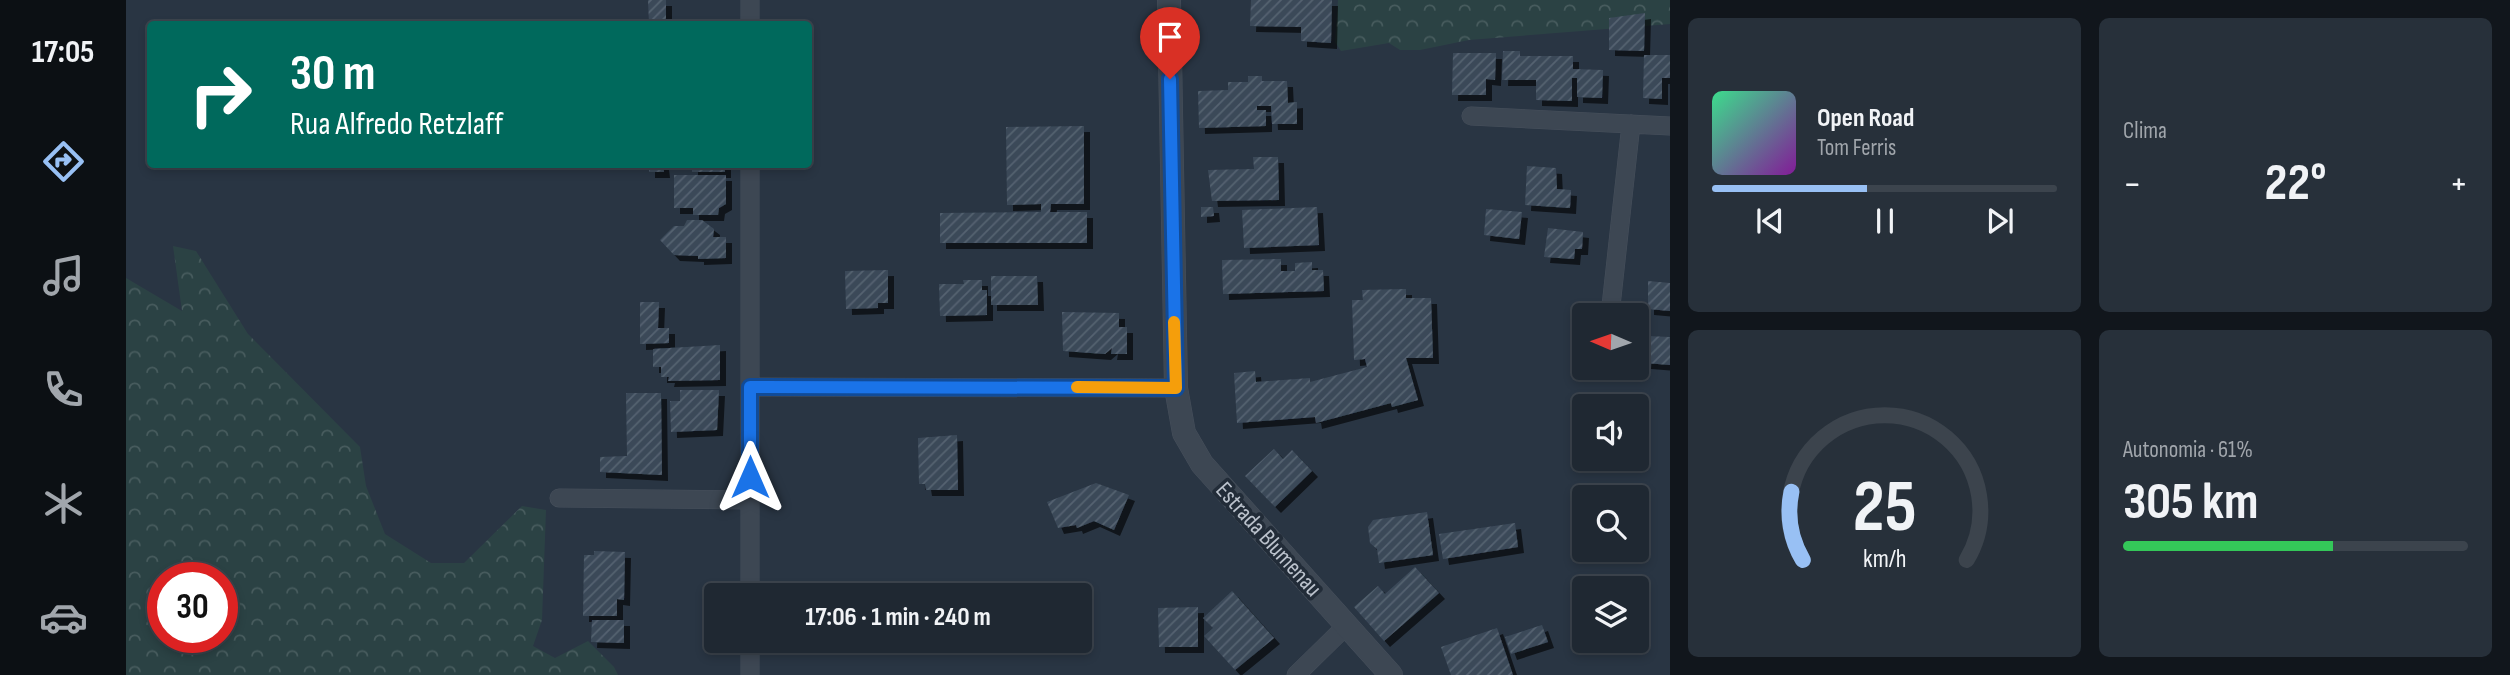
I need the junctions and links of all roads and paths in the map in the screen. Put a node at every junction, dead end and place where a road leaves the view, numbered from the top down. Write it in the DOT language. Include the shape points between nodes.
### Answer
graph roads {
  1 [pos="750,0"];
  2 [pos="1169,0"];
  3 [pos="750,21"];
  4 [pos="1471,117"];
  5 [pos="1631,124"];
  6 [pos="1670,126"];
  7 [pos="750,168"];
  8 [pos="1611,303"];
  9 [pos="750,387"];
  10 [pos="1176,388"];
  11 [pos="559,498"];
  12 [pos="750,500"];
  13 [pos="750,583"];
  14 [pos="1346,626"];
  15 [pos="750,653"];
  16 [pos="750,675"];
  17 [pos="1296,675"];
  18 [pos="1391,675"];
  1 -- 3 [label="street"];
  2 -- 10 [label="street, Estrada Blumenau"];
  4 -- 5 [label="street"];
  5 -- 6 [label="street"];
  5 -- 8 [label="street"];
  7 -- 9 [label="street"];
  9 -- 10 [label="street"];
  9 -- 12 [label="street"];
  10 -- 14 [label="street, Estrada Blumenau" via="1184,433 1202,464"];
  11 -- 12 [label="street"];
  12 -- 13 [label="street"];
  14 -- 17 [label="street"];
  14 -- 18 [label="street, Estrada Blumenau"];
  15 -- 16 [label="street"];
}
